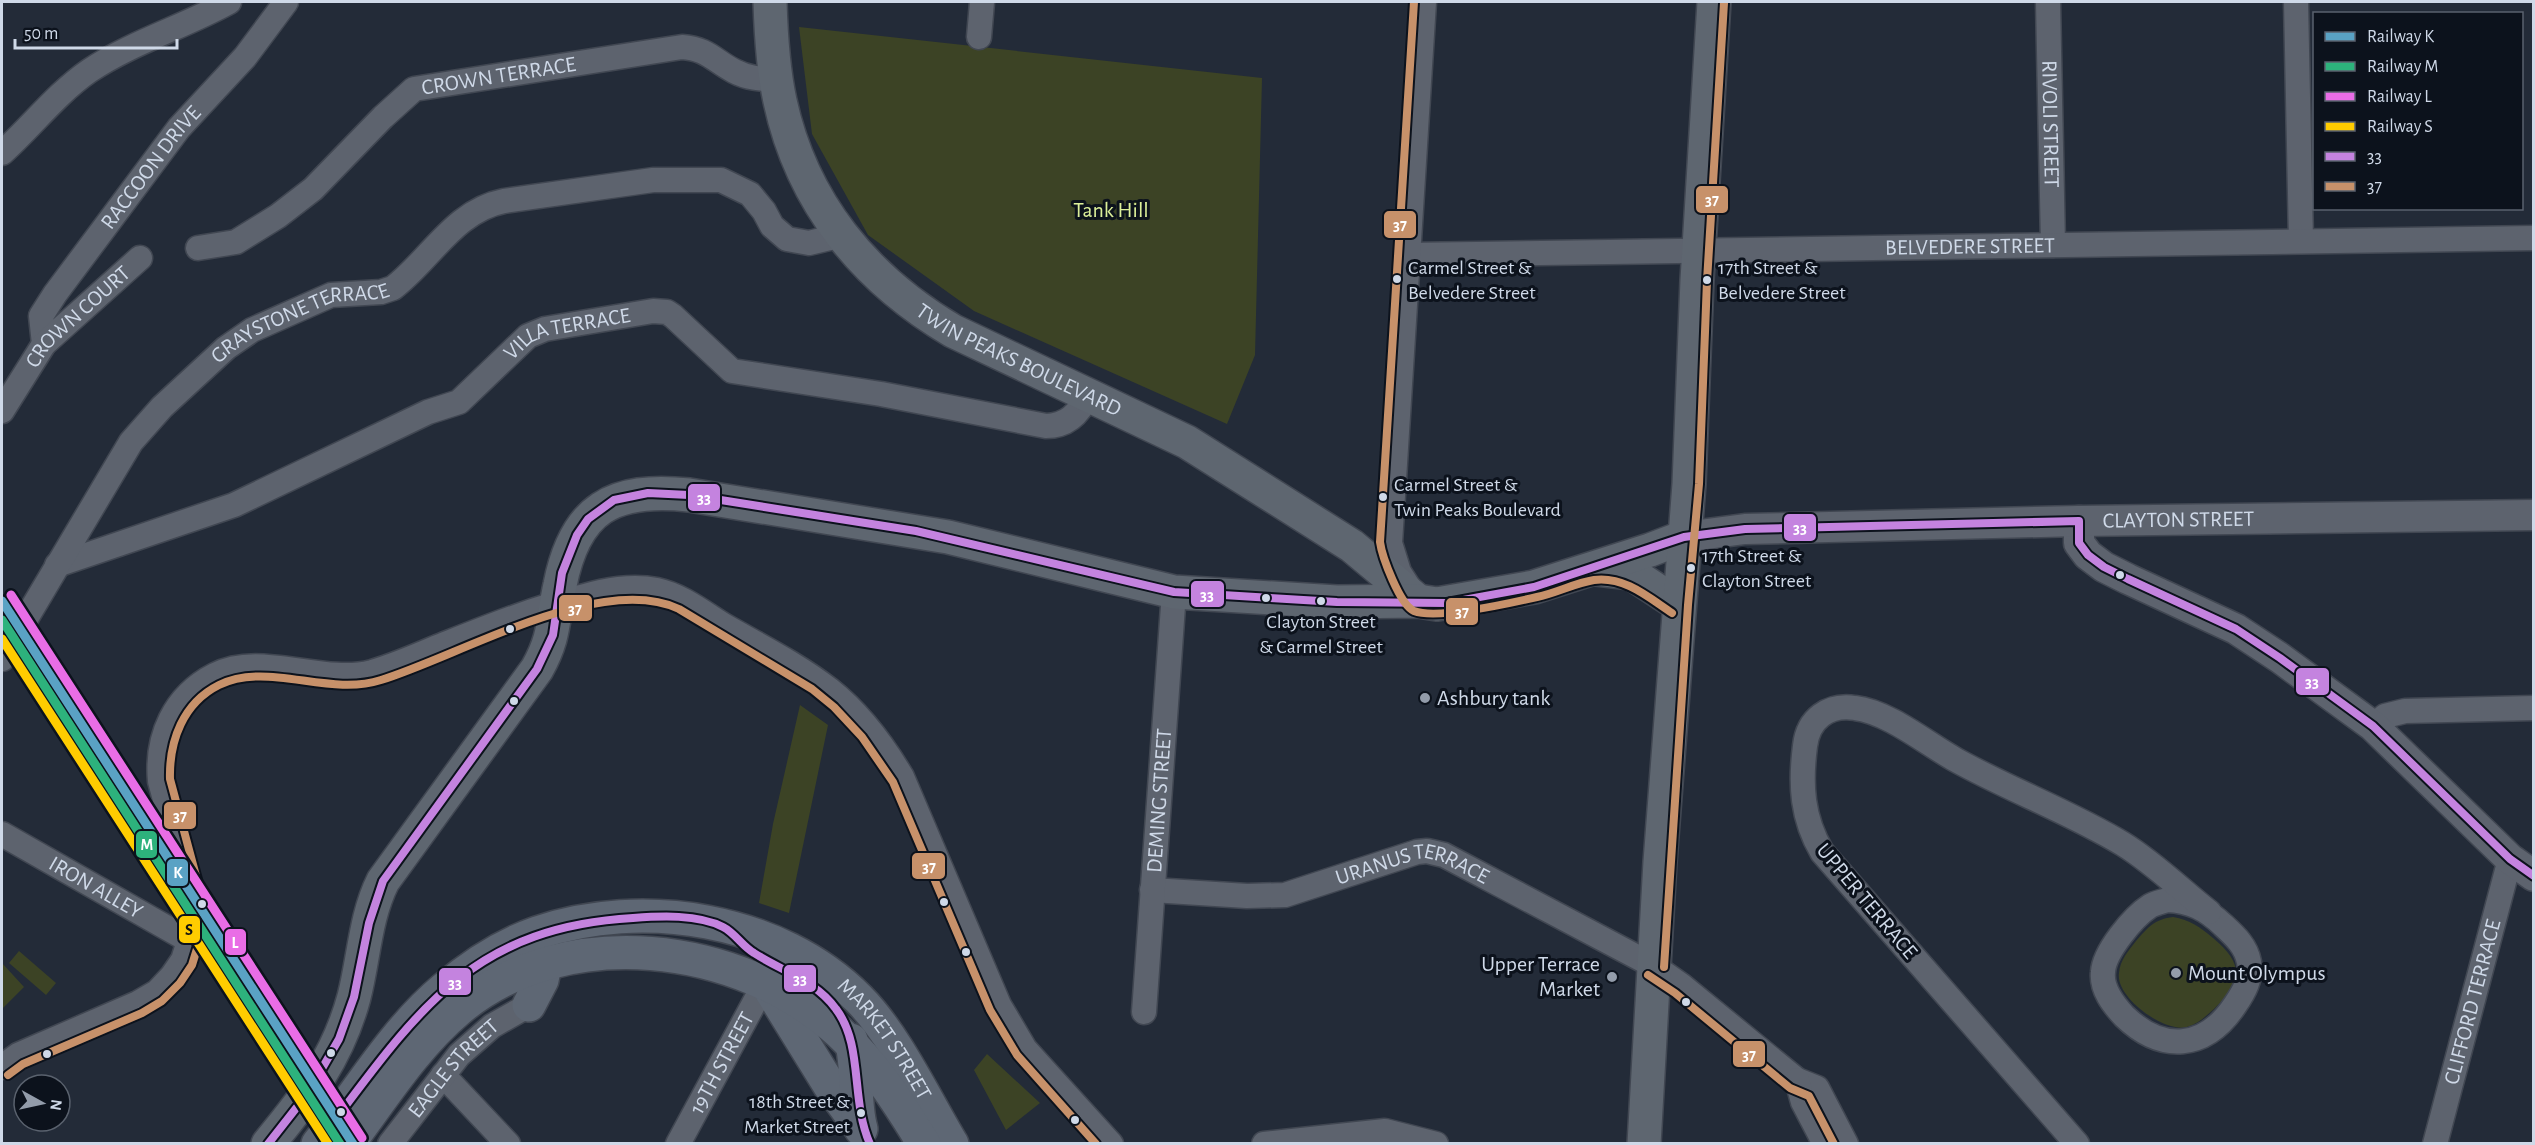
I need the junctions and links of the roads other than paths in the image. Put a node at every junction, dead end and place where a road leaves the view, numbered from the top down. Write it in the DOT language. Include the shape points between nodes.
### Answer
graph roads {
  1 [pos="229,2"];
  2 [pos="286,2"];
  3 [pos="770,2"];
  4 [pos="982,2"];
  5 [pos="1424,2"];
  6 [pos="1714,2"];
  7 [pos="2048,2"];
  8 [pos="2296,2"];
  9 [pos="978,37"];
  10 [pos="776,80"];
  11 [pos="2,153"];
  12 [pos="842,235"];
  13 [pos="2534,238"];
  14 [pos="2301,241"];
  15 [pos="2053,245"];
  16 [pos="198,248"];
  17 [pos="1698,250"];
  18 [pos="1408,255"];
  19 [pos="140,258"];
  20 [pos="44,344"];
  21 [pos="1088,394"];
  22 [pos="2,411"];
  23 [pos="2534,515"];
  24 [pos="2079,521"];
  25 [pos="1684,537"];
  26 [pos="57,565"];
  27 [pos="1594,569"];
  28 [pos="1174,592"];
  29 [pos="1418,601"];
  30 [pos="557,602"];
  31 [pos="1678,604"];
  32 [pos="2,659"];
  33 [pos="2534,708"];
  34 [pos="2373,726"];
  35 [pos="2,834"];
  36 [pos="2142,858"];
  37 [pos="2522,868"];
  38 [pos="1152,890"];
  39 [pos="2209,912"];
  40 [pos="2139,914"];
  41 [pos="723,926"];
  42 [pos="190,941"];
  43 [pos="545,965"];
  44 [pos="1654,966"];
  45 [pos="765,983"];
  46 [pos="529,1005"];
  47 [pos="1144,1012"];
  48 [pos="853,1046"];
  49 [pos="2,1067"];
  50 [pos="443,1075"];
  51 [pos="1797,1080"];
  52 [pos="865,1136"];
  53 [pos="268,1143"];
  54 [pos="318,1143"];
  55 [pos="348,1143"];
  56 [pos="390,1143"];
  57 [pos="508,1143"];
  58 [pos="678,1143"];
  59 [pos="924,1143"];
  60 [pos="952,1143"];
  61 [pos="1111,1143"];
  62 [pos="1263,1143"];
  63 [pos="1436,1143"];
  64 [pos="1644,1143"];
  65 [pos="1825,1143"];
  66 [pos="1846,1143"];
  67 [pos="2077,1143"];
  68 [pos="2435,1143"];
  1 -- 11 [label="street" via="90,71 67,88"];
  2 -- 20 [label="street, RACCOON DRIVE" via="245,57 179,128 55,294 41,316"];
  3 -- 10 [label="main road, TWIN PEAKS BOULEVARD"];
  4 -- 9 [label="street"];
  5 -- 18 [label="street"];
  6 -- 17 [label="main road"];
  7 -- 15 [label="street, RIVOLI STREET"];
  8 -- 14 [label="street"];
  10 -- 12 [label="main road, TWIN PEAKS BOULEVARD" via="784,118 805,175"];
  10 -- 16 [label="street, CROWN TERRACE" via="751,78 699,48 682,47 414,89 314,189 278,216 236,242"];
  12 -- 21 [label="main road, TWIN PEAKS BOULEVARD" via="878,278 928,316 978,344"];
  12 -- 26 [label="street, GRAYSTONE TERRACE" via="809,243 787,240 750,194 721,180 653,180 504,201 481,208 461,221 393,288 322,297 252,330 226,348 139,431"];
  13 -- 14 [label="street, BELVEDERE STREET"];
  14 -- 15 [label="street, BELVEDERE STREET"];
  15 -- 17 [label="street, BELVEDERE STREET"];
  17 -- 18 [label="street, BELVEDERE STREET"];
  17 -- 25 [label="main road"];
  18 -- 29 [label="street" via="1390,543 1399,572"];
  19 -- 20 [label="street, CROWN COURT"];
  20 -- 22 [label="street, CROWN COURT"];
  21 -- 26 [label="street, VILLA TERRACE" via="1070,419 1054,426 1037,425 902,397 732,371 673,316 661,311 545,328 528,336 459,402 428,412 241,502"];
  21 -- 29 [label="main road, TWIN PEAKS BOULEVARD" via="1168,432 1234,471 1352,546"];
  23 -- 24 [label="street, CLAYTON STREET"];
  24 -- 25 [label="street, CLAYTON STREET" via="1745,529"];
  24 -- 34 [label="street" via="2079,543 2104,567 2236,629"];
  25 -- 27 [label="main road, CLAYTON STREET"];
  25 -- 31 [label="main road"];
  26 -- 32 [label="street, GRAYSTONE TERRACE"];
  27 -- 29 [label="main road, CLAYTON STREET" via="1534,587 1447,603"];
  27 -- 31 [label="main road" via="1631,573"];
  28 -- 29 [label="main road, CLAYTON STREET" via="1337,602"];
  28 -- 30 [label="main road, CLAYTON STREET" via="916,531 689,495 648,493 614,500 588,519 569,552"];
  28 -- 38 [label="street, DEMING STREET"];
  30 -- 42 [label="street" via="394,665 355,676 236,668 215,675 190,692 163,734 158,762 192,899 194,925"];
  30 -- 53 [label="main road, CLAYTON STREET" via="553,635 537,669 383,880 371,911 344,1026 323,1072"];
  30 -- 61 [label="street" via="626,588 659,590 688,603 815,679 843,702 887,752 902,777 1012,1030 1024,1049"];
  31 -- 44 [label="main road"];
  33 -- 34 [label="street" via="2405,711 2385,716"];
  34 -- 37 [label="street"];
  35 -- 42 [label="street, IRON ALLEY"];
  36 -- 39 [label="street, UPPER TERRACE"];
  36 -- 40 [label="street, UPPER TERRACE" via="2145,889"];
  36 -- 67 [label="street, UPPER TERRACE" via="2110,836 1967,766 1870,711 1841,707 1829,710 1819,716 1806,736 1803,799 1812,835 1822,852"];
  37 -- 68 [label="street, CLIFFORD TERRACE"];
  38 -- 44 [label="street, URANUS TERRACE" via="1285,895 1427,851 1454,860"];
  38 -- 47 [label="street, DEMING STREET"];
  39 -- 40 [label="street, UPPER TERRACE" via="2195,904 2167,900 2152,904"];
  39 -- 40 [label="street, UPPER TERRACE" via="2245,950 2249,978 2222,1021 2196,1040 2182,1042 2144,1033 2119,1011 2104,984 2106,959"];
  41 -- 48 [label="main road" via="750,951 829,999 843,1018"];
  41 -- 54 [label="main road, MARKET STREET" via="669,918 615,918 562,926 512,944 464,973 423,1008"];
  41 -- 60 [label="main road, MARKET STREET" via="774,942 801,956 860,1000 878,1020"];
  42 -- 49 [label="street" via="183,960 157,992 18,1055"];
  43 -- 45 [label="main road, MARKET STREET" via="591,955 665,955 715,965"];
  43 -- 46 [label="main road"];
  43 -- 55 [label="main road, MARKET STREET" via="499,983 459,1010 425,1044"];
  44 -- 51 [label="street, URANUS TERRACE"];
  44 -- 64 [label="main road"];
  45 -- 48 [label="main road, MARKET STREET" via="812,1012"];
  45 -- 52 [label="main road"];
  45 -- 58 [label="street, 19TH STREET"];
  46 -- 50 [label="street, EAGLE STREET" via="475,1040"];
  48 -- 52 [label="main road" via="855,1100"];
  48 -- 59 [label="main road, MARKET STREET" via="885,1082"];
  50 -- 56 [label="street, EAGLE STREET"];
  50 -- 57 [label="street"];
  51 -- 65 [label="street" via="1803,1102"];
  51 -- 66 [label="street, URANUS TERRACE" via="1817,1088"];
  62 -- 63 [label="street" via="1385,1131"];
}
